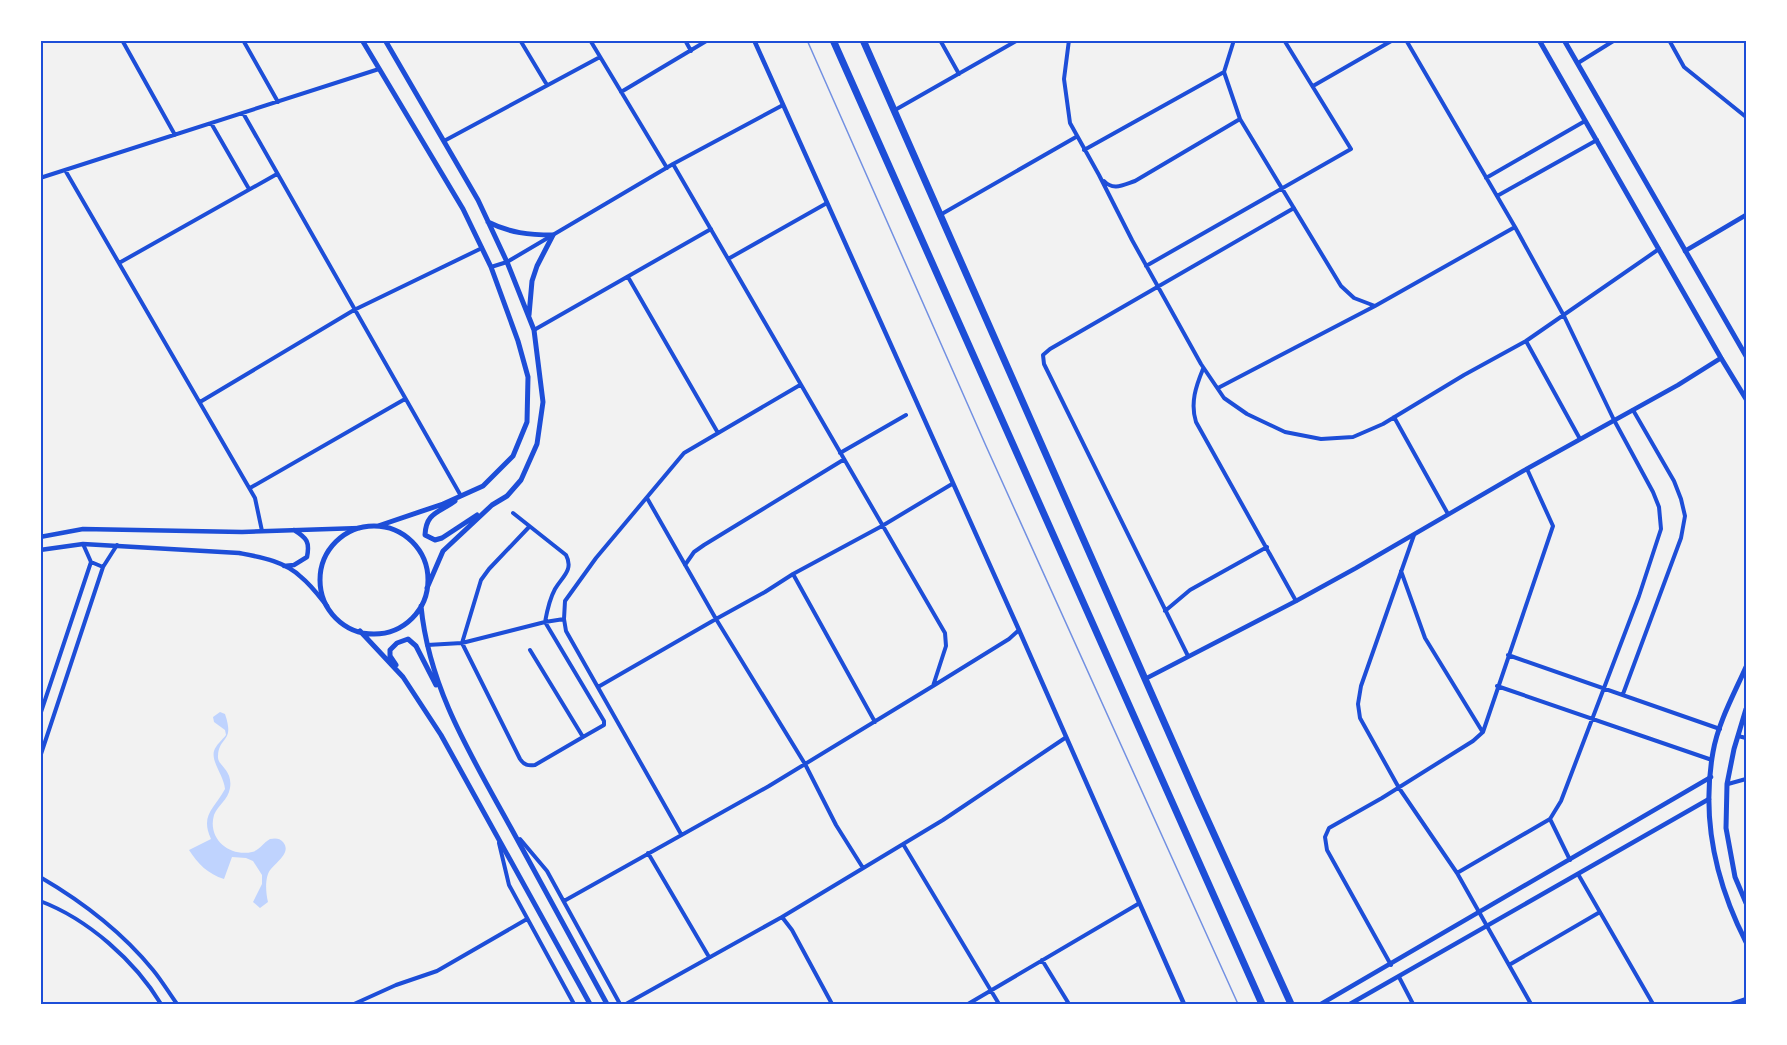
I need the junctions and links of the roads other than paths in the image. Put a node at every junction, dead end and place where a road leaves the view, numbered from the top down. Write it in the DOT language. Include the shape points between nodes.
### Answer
graph roads {
  1 [pos="122,40"];
  2 [pos="243,40"];
  3 [pos="362,40"];
  4 [pos="385,40"];
  5 [pos="520,40"];
  6 [pos="590,40"];
  7 [pos="685,40"];
  8 [pos="708,40"];
  9 [pos="754,40"];
  10 [pos="833,40"];
  11 [pos="863,40"];
  12 [pos="940,40"];
  13 [pos="1017,40"];
  14 [pos="1069,40"];
  15 [pos="1234,40"];
  16 [pos="1284,40"];
  17 [pos="1393,40"];
  18 [pos="1406,40"];
  19 [pos="1539,40"];
  20 [pos="1564,40"];
  21 [pos="1615,40"];
  22 [pos="1669,40"];
  23 [pos="691,51"];
  24 [pos="600,57"];
  25 [pos="1577,63"];
  26 [pos="380,69"];
  27 [pos="1224,72"];
  28 [pos="959,74"];
  29 [pos="547,85"];
  30 [pos="1313,86"];
  31 [pos="621,92"];
  32 [pos="278,102"];
  33 [pos="783,105"];
  34 [pos="894,111"];
  35 [pos="243,113"];
  36 [pos="1746,117"];
  37 [pos="1240,119"];
  38 [pos="1586,120"];
  39 [pos="211,123"];
  40 [pos="175,135"];
  41 [pos="1076,137"];
  42 [pos="1597,140"];
  43 [pos="444,141"];
  44 [pos="1084,150"];
  45 [pos="673,164"];
  46 [pos="667,168"];
  47 [pos="65,170"];
  48 [pos="277,174"];
  49 [pos="1099,175"];
  50 [pos="40,178"];
  51 [pos="1486,178"];
  52 [pos="249,189"];
  53 [pos="1282,189"];
  54 [pos="1497,196"];
  55 [pos="827,203"];
  56 [pos="1294,208"];
  57 [pos="1746,215"];
  58 [pos="939,216"];
  59 [pos="488,222"];
  60 [pos="1515,228"];
  61 [pos="711,229"];
  62 [pos="553,235"];
  63 [pos="482,248"];
  64 [pos="1659,249"];
  65 [pos="1685,251"];
  66 [pos="728,259"];
  67 [pos="507,262"];
  68 [pos="119,263"];
  69 [pos="1146,266"];
  70 [pos="491,267"];
  71 [pos="628,278"];
  72 [pos="1158,287"];
  73 [pos="1375,306"];
  74 [pos="354,310"];
  75 [pos="529,316"];
  76 [pos="1564,316"];
  77 [pos="534,330"];
  78 [pos="1746,340"];
  79 [pos="1526,341"];
  80 [pos="1740,344"];
  81 [pos="1746,356"];
  82 [pos="1721,358"];
  83 [pos="1204,368"];
  84 [pos="800,385"];
  85 [pos="1218,388"];
  86 [pos="405,399"];
  87 [pos="1746,399"];
  88 [pos="200,402"];
  89 [pos="1633,410"];
  90 [pos="906,415"];
  91 [pos="1395,417"];
  92 [pos="1614,420"];
  93 [pos="718,433"];
  94 [pos="1580,439"];
  95 [pos="840,453"];
  96 [pos="843,459"];
  97 [pos="1527,469"];
  98 [pos="952,484"];
  99 [pos="250,488"];
  100 [pos="461,496"];
  101 [pos="647,498"];
  102 [pos="490,508"];
  103 [pos="513,513"];
  104 [pos="1448,514"];
  105 [pos="378,526"];
  106 [pos="882,526"];
  107 [pos="529,527"];
  108 [pos="360,528"];
  109 [pos="294,530"];
  110 [pos="262,532"];
  111 [pos="1415,534"];
  112 [pos="40,537"];
  113 [pos="83,544"];
  114 [pos="117,545"];
  115 [pos="1267,547"];
  116 [pos="40,550"];
  117 [pos="91,562"];
  118 [pos="686,565"];
  119 [pos="284,566"];
  120 [pos="103,567"];
  121 [pos="1401,571"];
  122 [pos="793,574"];
  123 [pos="427,588"];
  124 [pos="1296,601"];
  125 [pos="327,606"];
  126 [pos="421,606"];
  127 [pos="1166,611"];
  128 [pos="564,619"];
  129 [pos="716,619"];
  130 [pos="545,622"];
  131 [pos="1019,630"];
  132 [pos="360,631"];
  133 [pos="462,643"];
  134 [pos="427,645"];
  135 [pos="530,650"];
  136 [pos="1508,655"];
  137 [pos="1188,656"];
  138 [pos="1746,667"];
  139 [pos="403,677"];
  140 [pos="1145,679"];
  141 [pos="933,686"];
  142 [pos="1497,686"];
  143 [pos="598,687"];
  144 [pos="1605,688"];
  145 [pos="1623,694"];
  146 [pos="442,697"];
  147 [pos="1746,709"];
  148 [pos="40,715"];
  149 [pos="1593,718"];
  150 [pos="875,722"];
  151 [pos="1720,729"];
  152 [pos="1483,732"];
  153 [pos="1738,736"];
  154 [pos="583,737"];
  155 [pos="1065,738"];
  156 [pos="1746,738"];
  157 [pos="40,757"];
  158 [pos="1712,760"];
  159 [pos="805,764"];
  160 [pos="1711,777"];
  161 [pos="1746,779"];
  162 [pos="1727,784"];
  163 [pos="1399,788"];
  164 [pos="1709,799"];
  165 [pos="1550,819"];
  166 [pos="513,832"];
  167 [pos="681,834"];
  168 [pos="497,837"];
  169 [pos="903,844"];
  170 [pos="648,853"];
  171 [pos="1570,860"];
  172 [pos="863,868"];
  173 [pos="1457,873"];
  174 [pos="1578,874"];
  175 [pos="40,877"];
  176 [pos="40,901"];
  177 [pos="564,901"];
  178 [pos="1138,903"];
  179 [pos="1746,903"];
  180 [pos="1478,912"];
  181 [pos="1600,912"];
  182 [pos="782,917"];
  183 [pos="527,919"];
  184 [pos="1488,926"];
  185 [pos="1746,942"];
  186 [pos="709,957"];
  187 [pos="1042,960"];
  188 [pos="1391,964"];
  189 [pos="1509,965"];
  190 [pos="1399,977"];
  191 [pos="991,991"];
  192 [pos="1746,999"];
  193 [pos="830,1004"];
  194 [pos="161,1005"];
  195 [pos="177,1005"];
  196 [pos="354,1005"];
  197 [pos="574,1005"];
  198 [pos="590,1005"];
  199 [pos="607,1005"];
  200 [pos="620,1005"];
  201 [pos="626,1005"];
  202 [pos="968,1005"];
  203 [pos="999,1005"];
  204 [pos="1069,1005"];
  205 [pos="1184,1005"];
  206 [pos="1262,1005"];
  207 [pos="1291,1005"];
  208 [pos="1321,1005"];
  209 [pos="1350,1005"];
  210 [pos="1413,1005"];
  211 [pos="1531,1005"];
  212 [pos="1653,1005"];
  213 [pos="1731,1005"];
  1 -- 40 [label="street"];
  2 -- 32 [label="street"];
  3 -- 26 [label="main road"];
  4 -- 43 [label="main road"];
  5 -- 29 [label="street"];
  6 -- 24 [label="street"];
  7 -- 23 [label="street"];
  8 -- 23 [label="street"];
  9 -- 33 [label="street"];
  10 -- 206 [label="highway"];
  11 -- 34 [label="highway"];
  12 -- 28 [label="street"];
  13 -- 28 [label="street"];
  14 -- 41 [label="street" via="1064,79 1070,123"];
  15 -- 27 [label="street"];
  16 -- 30 [label="street"];
  17 -- 30 [label="street"];
  18 -- 51 [label="street"];
  19 -- 38 [label="main road"];
  20 -- 25 [label="main road"];
  21 -- 25 [label="street"];
  22 -- 36 [label="street" via="1684,67"];
  23 -- 31 [label="street"];
  24 -- 29 [label="street"];
  24 -- 31 [label="street"];
  25 -- 65 [label="main road"];
  26 -- 32 [label="street"];
  26 -- 63 [label="main road"];
  27 -- 37 [label="street"];
  27 -- 44 [label="street"];
  28 -- 34 [label="street"];
  29 -- 43 [label="street"];
  30 -- 53 [label="street" via="1351,149"];
  31 -- 46 [label="street"];
  32 -- 35 [label="street"];
  33 -- 45 [label="street"];
  33 -- 55 [label="street"];
  34 -- 58 [label="highway"];
  35 -- 39 [label="street"];
  35 -- 48 [label="street"];
  37 -- 49 [label="street" via="1134,181 1117,187 1108,185"];
  37 -- 53 [label="street"];
  38 -- 42 [label="main road"];
  38 -- 51 [label="street"];
  39 -- 40 [label="street"];
  39 -- 52 [label="street"];
  40 -- 47 [label="street"];
  41 -- 44 [label="street"];
  41 -- 58 [label="street"];
  42 -- 54 [label="street"];
  42 -- 64 [label="main road"];
  43 -- 59 [label="main road"];
  44 -- 49 [label="street"];
  45 -- 46 [label="street"];
  45 -- 61 [label="street"];
  46 -- 62 [label="street"];
  47 -- 50 [label="street"];
  47 -- 68 [label="street"];
  48 -- 52 [label="street"];
  48 -- 74 [label="street"];
  49 -- 69 [label="street"];
  51 -- 54 [label="street"];
  52 -- 68 [label="street"];
  53 -- 56 [label="street"];
  53 -- 69 [label="street"];
  54 -- 60 [label="street"];
  55 -- 66 [label="street"];
  55 -- 98 [label="street"];
  56 -- 72 [label="street"];
  56 -- 73 [label="street" via="1341,286 1354,298"];
  57 -- 65 [label="street"];
  58 -- 140 [label="highway"];
  59 -- 62 [label="main road" via="529,236"];
  59 -- 67 [label="main road"];
  60 -- 73 [label="street"];
  60 -- 76 [label="street"];
  61 -- 66 [label="street"];
  61 -- 71 [label="street"];
  62 -- 67 [label="street"];
  62 -- 75 [label="main road" via="532,281"];
  63 -- 70 [label="main road"];
  63 -- 74 [label="street"];
  64 -- 76 [label="street"];
  64 -- 82 [label="main road"];
  65 -- 80 [label="main road"];
  66 -- 84 [label="street"];
  67 -- 70 [label="street"];
  67 -- 75 [label="main road"];
  68 -- 88 [label="street"];
  69 -- 72 [label="street"];
  70 -- 100 [label="main road" via="528,377 526,422 513,456 483,486"];
  71 -- 77 [label="street"];
  71 -- 93 [label="street"];
  72 -- 83 [label="street"];
  72 -- 127 [label="street" via="1050,349 1043,359"];
  73 -- 85 [label="street"];
  74 -- 86 [label="street"];
  74 -- 88 [label="street"];
  75 -- 77 [label="main road"];
  76 -- 79 [label="street"];
  76 -- 92 [label="street"];
  77 -- 102 [label="main road" via="543,402 537,444 521,480"];
  78 -- 80 [label="street"];
  79 -- 91 [label="street"];
  79 -- 94 [label="street"];
  80 -- 81 [label="main road"];
  82 -- 87 [label="main road"];
  82 -- 89 [label="street"];
  83 -- 85 [label="street"];
  83 -- 115 [label="street" via="1194,390 1196,422"];
  84 -- 93 [label="street"];
  84 -- 95 [label="street"];
  85 -- 91 [label="street" via="1224,398 1247,414 1285,432 1321,439 1353,437"];
  86 -- 99 [label="street"];
  86 -- 100 [label="street"];
  88 -- 99 [label="street"];
  89 -- 92 [label="street"];
  89 -- 145 [label="street" via="1674,481 1685,516 1681,538"];
  90 -- 95 [label="street"];
  91 -- 104 [label="street"];
  92 -- 94 [label="street"];
  92 -- 144 [label="street" via="1653,492 1661,529"];
  93 -- 101 [label="street" via="684,453"];
  94 -- 97 [label="street"];
  95 -- 96 [label="street"];
  96 -- 106 [label="street"];
  96 -- 118 [label="street" via="704,545"];
  97 -- 104 [label="street"];
  97 -- 136 [label="street" via="1553,526"];
  98 -- 106 [label="street"];
  98 -- 131 [label="street"];
  99 -- 110 [label="street"];
  100 -- 102 [label="main road" via="431,516 424,535 435,540 442,538"];
  100 -- 105 [label="main road"];
  101 -- 118 [label="street"];
  101 -- 128 [label="street" via="565,601"];
  102 -- 123 [label="main road" via="443,551"];
  103 -- 107 [label="street"];
  104 -- 111 [label="street"];
  105 -- 108 [label="main road"];
  105 -- 123 [label="main road" via="396,530 423,555"];
  106 -- 122 [label="street"];
  106 -- 141 [label="street" via="945,633 946,646"];
  107 -- 130 [label="street" via="567,555 570,562 568,572 555,589"];
  107 -- 133 [label="street" via="481,580"];
  108 -- 109 [label="street"];
  108 -- 125 [label="main road" via="345,534 324,559 321,591"];
  109 -- 110 [label="street"];
  109 -- 119 [label="street" via="309,544 307,557"];
  110 -- 112 [label="street" via="83,529"];
  111 -- 121 [label="street"];
  111 -- 124 [label="street"];
  113 -- 114 [label="street"];
  113 -- 116 [label="street"];
  113 -- 117 [label="street"];
  114 -- 119 [label="street" via="239,553"];
  114 -- 120 [label="street"];
  115 -- 124 [label="street"];
  115 -- 127 [label="street" via="1190,590"];
  117 -- 120 [label="street"];
  117 -- 148 [label="street"];
  118 -- 129 [label="street"];
  119 -- 125 [label="street" via="300,575"];
  120 -- 157 [label="street"];
  121 -- 152 [label="street" via="1425,638"];
  121 -- 163 [label="street" via="1360,686 1358,704 1360,718"];
  122 -- 129 [label="street"];
  122 -- 150 [label="street"];
  123 -- 126 [label="main road"];
  124 -- 137 [label="street"];
  125 -- 132 [label="main road" via="337,619"];
  126 -- 132 [label="main road" via="398,628 382,633"];
  126 -- 134 [label="main road"];
  127 -- 137 [label="street"];
  128 -- 130 [label="street"];
  128 -- 143 [label="street" via="566,631"];
  129 -- 143 [label="street"];
  129 -- 159 [label="street"];
  130 -- 133 [label="street"];
  130 -- 154 [label="street" via="604,721 601,728"];
  131 -- 141 [label="street"];
  131 -- 155 [label="street"];
  132 -- 139 [label="main road"];
  133 -- 134 [label="street"];
  133 -- 154 [label="street" via="524,764 536,765"];
  134 -- 146 [label="main road"];
  135 -- 154 [label="street"];
  136 -- 142 [label="street"];
  136 -- 144 [label="street"];
  137 -- 140 [label="street"];
  138 -- 151 [label="main road"];
  139 -- 146 [label="main road" via="390,651 408,639 416,646"];
  139 -- 168 [label="main road" via="441,735"];
  140 -- 207 [label="highway"];
  141 -- 150 [label="street"];
  142 -- 149 [label="street"];
  142 -- 152 [label="street"];
  143 -- 167 [label="street"];
  144 -- 145 [label="street"];
  144 -- 149 [label="street"];
  145 -- 151 [label="street"];
  146 -- 166 [label="main road"];
  147 -- 153 [label="main road"];
  149 -- 158 [label="street"];
  149 -- 165 [label="street" via="1561,801"];
  150 -- 159 [label="street"];
  151 -- 158 [label="main road"];
  152 -- 163 [label="street"];
  153 -- 156 [label="street"];
  153 -- 162 [label="main road"];
  155 -- 169 [label="street"];
  155 -- 178 [label="street"];
  158 -- 160 [label="main road"];
  159 -- 167 [label="street"];
  159 -- 172 [label="street"];
  160 -- 164 [label="main road"];
  160 -- 171 [label="street"];
  161 -- 162 [label="street"];
  162 -- 179 [label="main road" via="1726,828 1735,877"];
  163 -- 173 [label="street"];
  163 -- 188 [label="street" via="1329,828 1325,837 1327,850"];
  164 -- 174 [label="street"];
  164 -- 185 [label="main road" via="1714,858 1725,896"];
  165 -- 171 [label="street"];
  165 -- 173 [label="street"];
  166 -- 177 [label="street" via="548,871"];
  166 -- 199 [label="main road"];
  167 -- 170 [label="street"];
  168 -- 183 [label="street" via="509,885"];
  168 -- 198 [label="main road"];
  169 -- 172 [label="street"];
  169 -- 191 [label="street"];
  170 -- 177 [label="street"];
  170 -- 186 [label="street"];
  171 -- 180 [label="street"];
  172 -- 182 [label="street"];
  173 -- 180 [label="street"];
  174 -- 181 [label="street"];
  174 -- 184 [label="street"];
  175 -- 195 [label="street" via="100,916 154,970"];
  176 -- 194 [label="street" via="59,908 118,953"];
  177 -- 200 [label="street"];
  178 -- 187 [label="street"];
  178 -- 205 [label="street"];
  180 -- 184 [label="street"];
  180 -- 188 [label="street"];
  181 -- 189 [label="street"];
  181 -- 212 [label="street"];
  182 -- 186 [label="street"];
  182 -- 193 [label="street"];
  183 -- 196 [label="street" via="437,971"];
  183 -- 197 [label="street"];
  184 -- 189 [label="street"];
  184 -- 190 [label="street"];
  186 -- 201 [label="street"];
  187 -- 191 [label="street"];
  187 -- 204 [label="street"];
  188 -- 208 [label="street"];
  189 -- 211 [label="street"];
  190 -- 209 [label="street"];
  190 -- 210 [label="street"];
  191 -- 202 [label="street"];
  191 -- 203 [label="street"];
  192 -- 213 [label="street"];
}
